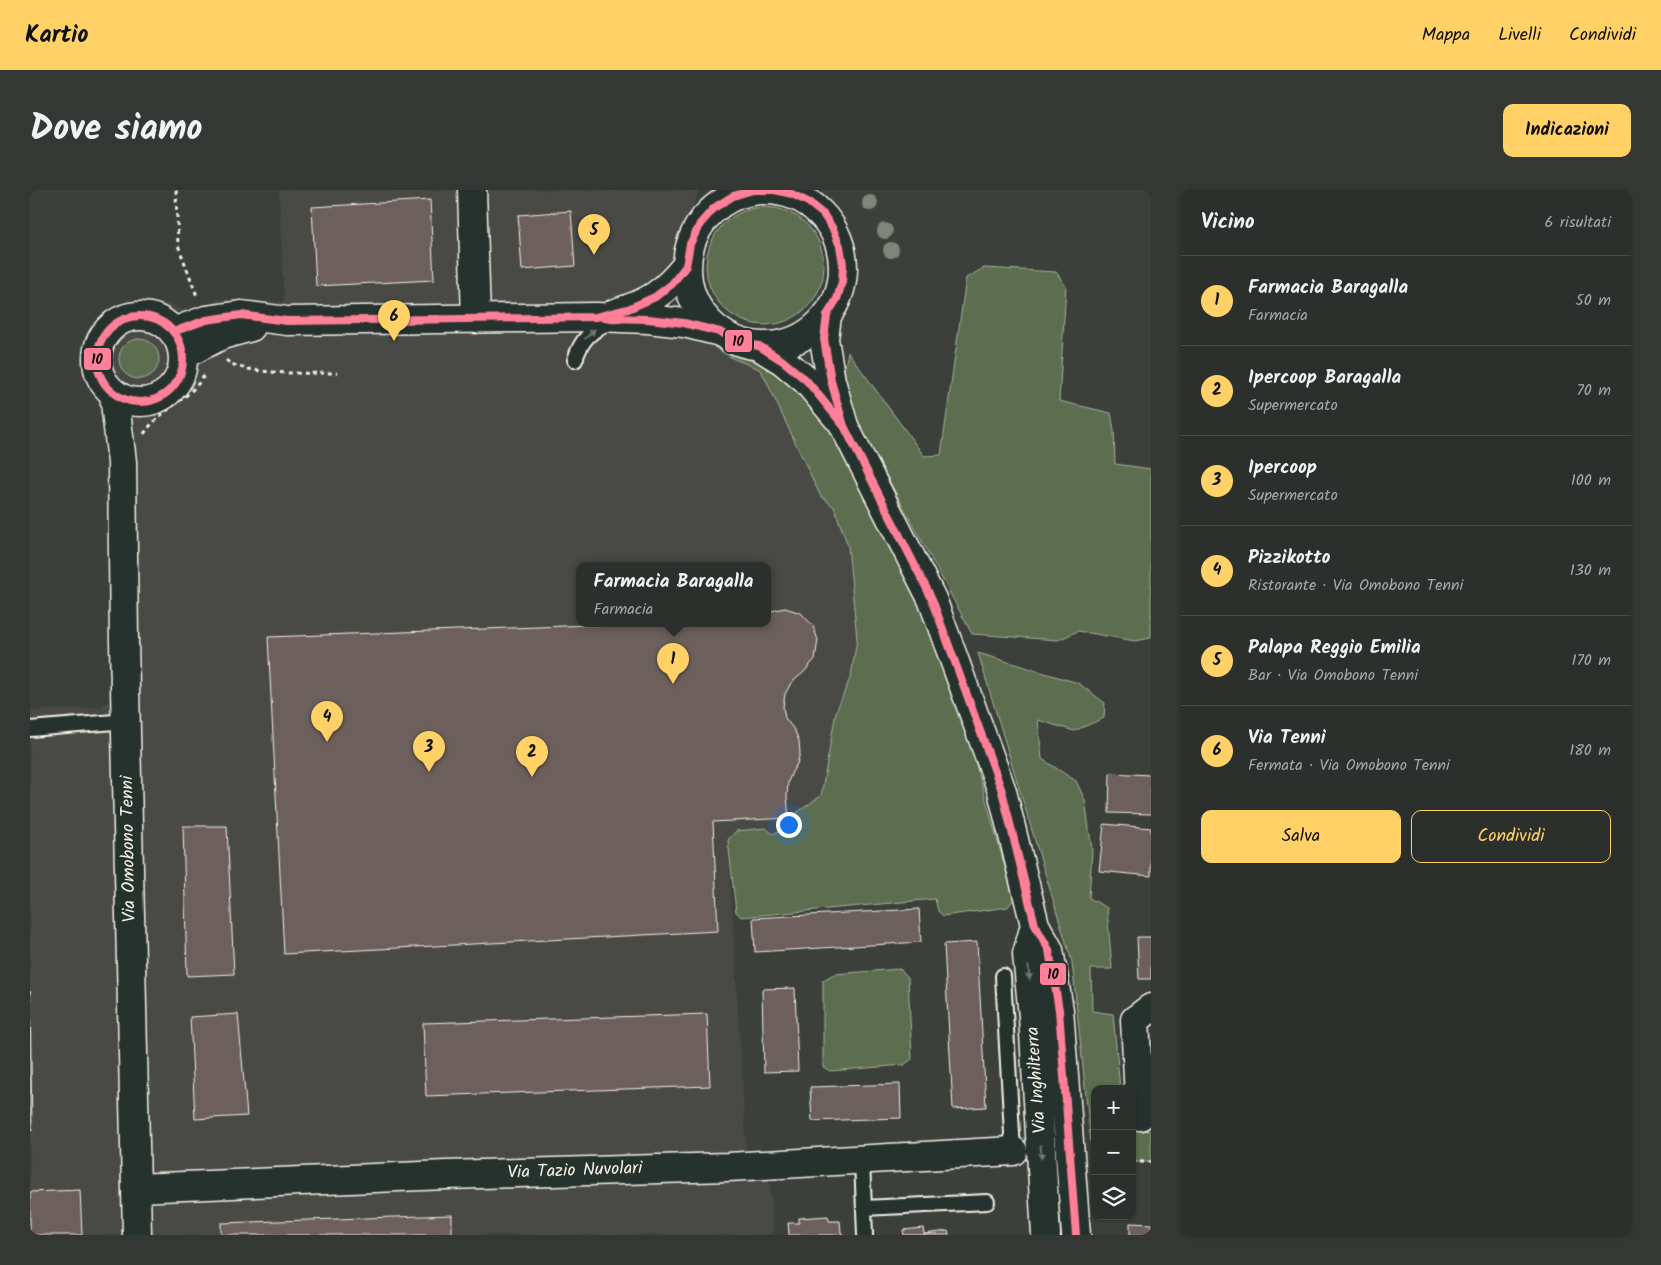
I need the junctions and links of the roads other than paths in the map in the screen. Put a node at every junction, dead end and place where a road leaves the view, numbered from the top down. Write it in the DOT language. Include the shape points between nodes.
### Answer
graph roads {
  1 [pos="472,190"];
  2 [pos="715,199"];
  3 [pos="686,266"];
  4 [pos="827,315"];
  5 [pos="606,318"];
  6 [pos="476,319"];
  7 [pos="720,332"];
  8 [pos="178,343"];
  9 [pos="760,346"];
  10 [pos="575,360"];
  11 [pos="114,394"];
  12 [pos="149,401"];
  13 [pos="844,426"];
  14 [pos="122,462"];
  15 [pos="127,721"];
  16 [pos="30,729"];
  17 [pos="1035,925"];
  18 [pos="1003,976"];
  19 [pos="1151,1008"];
  20 [pos="1140,1116"];
  21 [pos="1013,1152"];
  22 [pos="862,1160"];
  23 [pos="136,1188"];
  24 [pos="987,1202"];
  25 [pos="864,1208"];
  26 [pos="137,1235"];
  27 [pos="865,1235"];
  28 [pos="1046,1235"];
  29 [pos="1076,1235"];
  1 -- 6 [label="street"];
  2 -- 3 [label="street, Via Inghilterra" via="690,244"];
  2 -- 4 [label="street, Via Inghilterra" via="753,190 775,190 808,202 822,214 834,229 843,264 837,300"];
  3 -- 5 [label="street" via="672,284 655,297"];
  3 -- 7 [label="street, Via Inghilterra" via="690,292 702,314"];
  4 -- 9 [label="street, Via Inghilterra" via="809,333 785,343"];
  4 -- 13 [label="street, Via Inghilterra" via="824,339 831,381"];
  5 -- 6 [label="street"];
  5 -- 7 [label="street" via="684,323"];
  10 -- 5 [label="lane, one-way" via="578,348"];
  6 -- 8 [label="street" via="287,321 241,315 206,320"];
  7 -- 9 [label="street, Via Inghilterra" via="732,339"];
  8 -- 11 [label="street, Via Omobono Tenni" via="162,322 148,317 120,320 108,329 100,341 98,370"];
  8 -- 12 [label="street" via="182,366 178,378 161,396"];
  9 -- 13 [label="street, Via Inghilterra" via="807,381"];
  11 -- 12 [label="street" via="137,402"];
  11 -- 14 [label="street, Via Omobono Tenni"];
  12 -- 14 [label="street, Via Omobono Tenni"];
  13 -- 17 [label="street, Via Inghilterra" via="932,599 1002,791"];
  14 -- 15 [label="street, Via Omobono Tenni"];
  15 -- 16 [label="lane"];
  15 -- 23 [label="street, Via Omobono Tenni"];
  17 -- 28 [label="street, Via Inghilterra, one-way" via="1027,954"];
  17 -- 29 [label="street, Via Inghilterra" via="1049,950 1059,1010"];
  18 -- 21 [label="lane"];
  19 -- 20 [label="street" via="1135,1020"];
  21 -- 22 [label="street, Via Tazio Nuvolari"];
  22 -- 23 [label="street, Via Tazio Nuvolari"];
  22 -- 25 [label="lane"];
  23 -- 26 [label="street, Via Omobono Tenni"];
  24 -- 25 [label="lane"];
  25 -- 27 [label="lane"];
}
